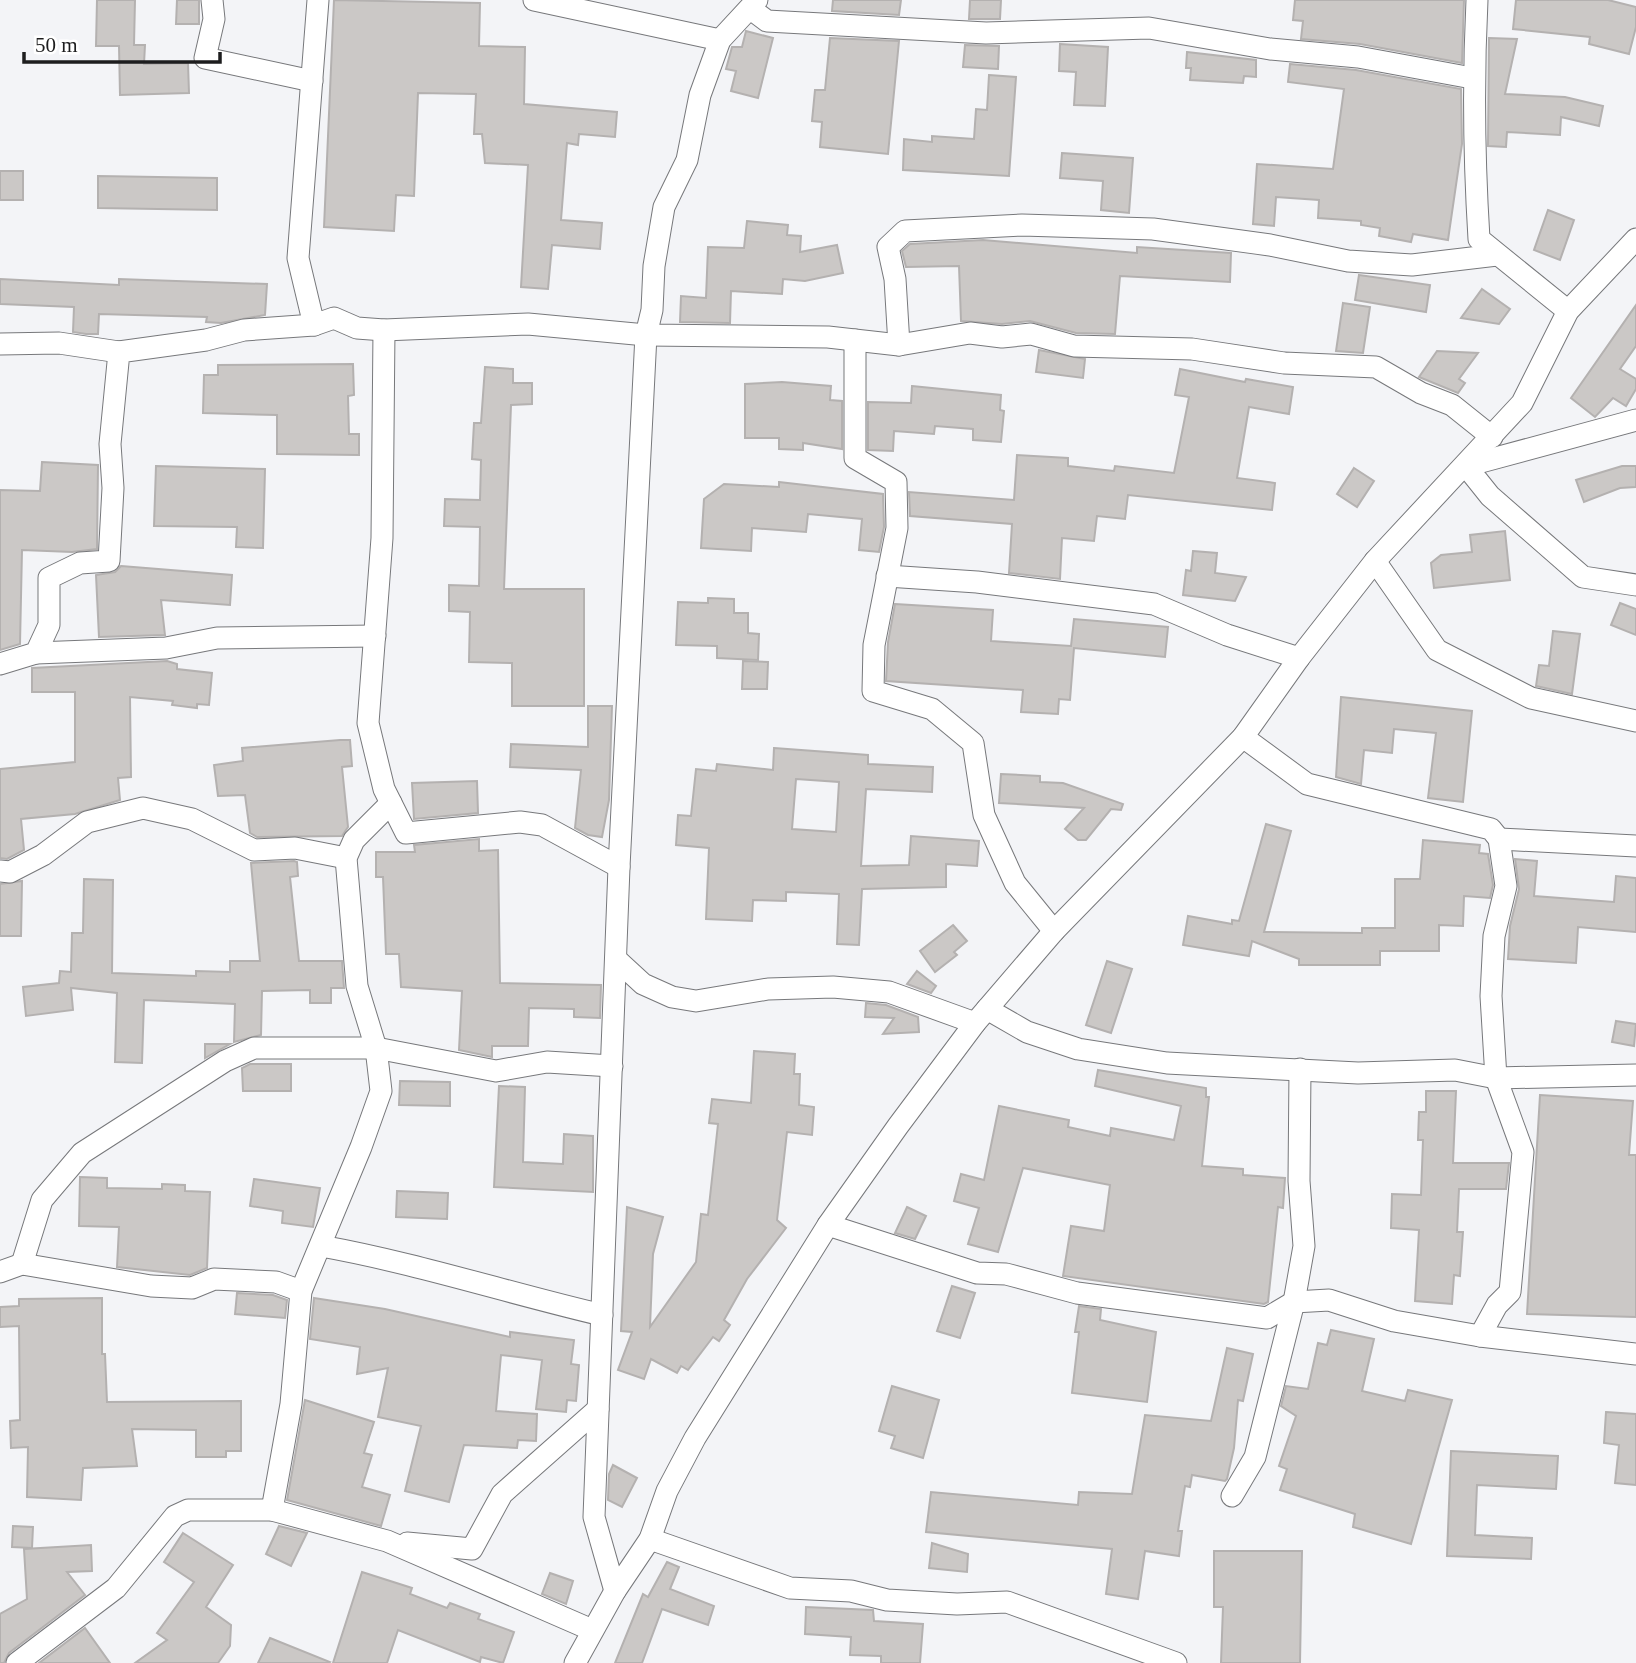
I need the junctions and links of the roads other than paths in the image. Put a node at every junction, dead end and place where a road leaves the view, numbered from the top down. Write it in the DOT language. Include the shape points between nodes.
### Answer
graph roads {
  1 [pos="212,0"];
  2 [pos="318,0"];
  3 [pos="534,0"];
  4 [pos="1478,0"];
  5 [pos="754,4"];
  6 [pos="620,9"];
  7 [pos="720,40"];
  8 [pos="1472,78"];
  9 [pos="312,81"];
  10 [pos="1636,239"];
  11 [pos="1497,255"];
  12 [pos="1567,311"];
  13 [pos="314,325"];
  14 [pos="384,330"];
  15 [pos="646,335"];
  16 [pos="855,340"];
  17 [pos="0,344"];
  18 [pos="899,345"];
  19 [pos="119,352"];
  20 [pos="1636,420"];
  21 [pos="1492,437"];
  22 [pos="1466,466"];
  23 [pos="1375,561"];
  24 [pos="887,576"];
  25 [pos="1636,585"];
  26 [pos="375,636"];
  27 [pos="36,653"];
  28 [pos="1299,658"];
  29 [pos="0,664"];
  30 [pos="1636,721"];
  31 [pos="1243,737"];
  32 [pos="391,803"];
  33 [pos="1499,839"];
  34 [pos="1636,846"];
  35 [pos="346,858"];
  36 [pos="619,867"];
  37 [pos="0,871"];
  38 [pos="1054,931"];
  39 [pos="618,961"];
  40 [pos="981,1016"];
  41 [pos="376,1048"];
  42 [pos="612,1066"];
  43 [pos="1300,1069"];
  44 [pos="1636,1075"];
  45 [pos="1496,1077"];
  46 [pos="828,1225"];
  47 [pos="321,1246"];
  48 [pos="22,1264"];
  49 [pos="0,1272"];
  50 [pos="301,1291"];
  51 [pos="1294,1302"];
  52 [pos="602,1315"];
  53 [pos="1480,1336"];
  54 [pos="1636,1354"];
  55 [pos="598,1409"];
  56 [pos="1232,1496"];
  57 [pos="272,1510"];
  58 [pos="650,1539"];
  59 [pos="387,1541"];
  60 [pos="615,1591"];
  61 [pos="592,1630"];
  62 [pos="17,1663"];
  63 [pos="575,1663"];
  64 [pos="1176,1663"];
  1 -- 9 [label="street" via="214,19 205,58"];
  2 -- 9 [label="street"];
  3 -- 6 [label="street"];
  4 -- 8 [label="street" via="1478,48"];
  5 -- 7 [label="street"];
  5 -- 8 [label="street" via="767,21 986,33 1149,28"];
  6 -- 7 [label="street"];
  7 -- 15 [label="street" via="700,95 687,160 664,207"];
  8 -- 11 [label="street" via="1479,239"];
  9 -- 13 [label="street" via="298,258"];
  10 -- 12 [label="street"];
  11 -- 12 [label="street"];
  11 -- 18 [label="street" via="1412,265 1348,261 1153,229 1022,225 905,231 888,247"];
  12 -- 21 [label="street" via="1521,403"];
  13 -- 14 [label="street" via="334,318 357,328"];
  13 -- 19 [label="street" via="244,330"];
  14 -- 15 [label="street" via="528,324"];
  14 -- 26 [label="street" via="382,538"];
  15 -- 16 [label="street"];
  15 -- 36 [label="street"];
  16 -- 18 [label="street"];
  16 -- 24 [label="street" via="855,458 896,482 897,528"];
  17 -- 19 [label="street" via="59,343"];
  18 -- 21 [label="street" via="970,334 1031,334 1074,346 1192,349 1284,363 1376,367 1452,405"];
  19 -- 27 [label="street" via="110,444 109,561 80,563 49,578 49,625"];
  20 -- 22 [label="street"];
  21 -- 22 [label="street"];
  22 -- 23 [label="street"];
  22 -- 25 [label="street" via="1490,496 1583,577"];
  23 -- 28 [label="street"];
  23 -- 30 [label="street" via="1437,650 1531,698"];
  24 -- 28 [label="street" via="1154,604 1227,635"];
  24 -- 38 [label="street" via="874,645 873,691 932,709 973,743 984,815 1015,883"];
  26 -- 27 [label="street" via="217,638 166,648"];
  26 -- 32 [label="street" via="369,723 377,769"];
  27 -- 29 [label="street"];
  28 -- 31 [label="street"];
  31 -- 33 [label="street" via="1307,784 1490,829"];
  31 -- 38 [label="street"];
  32 -- 35 [label="street" via="354,840"];
  32 -- 36 [label="street" via="406,833 520,822 542,825"];
  33 -- 34 [label="street"];
  33 -- 45 [label="street" via="1506,886 1494,936 1491,996"];
  35 -- 37 [label="street" via="295,848 254,850 192,819 143,808 87,822 43,855 10,872"];
  35 -- 41 [label="street" via="357,986"];
  36 -- 39 [label="street"];
  38 -- 40 [label="street"];
  39 -- 40 [label="street" via="643,984 672,997 696,1001 799,986 889,992"];
  39 -- 42 [label="street"];
  40 -- 43 [label="street" via="1077,1049 1167,1063"];
  40 -- 46 [label="street"];
  41 -- 42 [label="street" via="496,1071 547,1062"];
  41 -- 47 [label="street" via="381,1091"];
  41 -- 48 [label="street" via="254,1048 202,1076 82,1153 42,1200"];
  42 -- 52 [label="street"];
  43 -- 45 [label="street" via="1358,1073 1455,1070"];
  43 -- 51 [label="street" via="1299,1181 1304,1246"];
  44 -- 45 [label="street"];
  45 -- 53 [label="street" via="1523,1153 1510,1292"];
  46 -- 51 [label="street" via="977,1273 1006,1274 1077,1293 1267,1318"];
  46 -- 58 [label="street" via="695,1438 667,1491"];
  47 -- 50 [label="street"];
  47 -- 52 [label="street" via="393,1259"];
  48 -- 49 [label="street"];
  48 -- 50 [label="street" via="151,1286 192,1288 214,1279 276,1282"];
  50 -- 57 [label="street" via="291,1404"];
  51 -- 53 [label="street" via="1346,1303 1394,1321"];
  51 -- 56 [label="street" via="1255,1457"];
  52 -- 55 [label="street"];
  53 -- 54 [label="street"];
  55 -- 59 [label="street" via="502,1494 472,1549"];
  55 -- 60 [label="street" via="593,1517"];
  57 -- 59 [label="street"];
  57 -- 62 [label="street" via="188,1510 175,1516 116,1588"];
  58 -- 60 [label="street"];
  58 -- 64 [label="street" via="790,1588 851,1591 887,1600 1007,1602"];
  59 -- 61 [label="street"];
  60 -- 61 [label="street"];
  61 -- 63 [label="street"];
}
